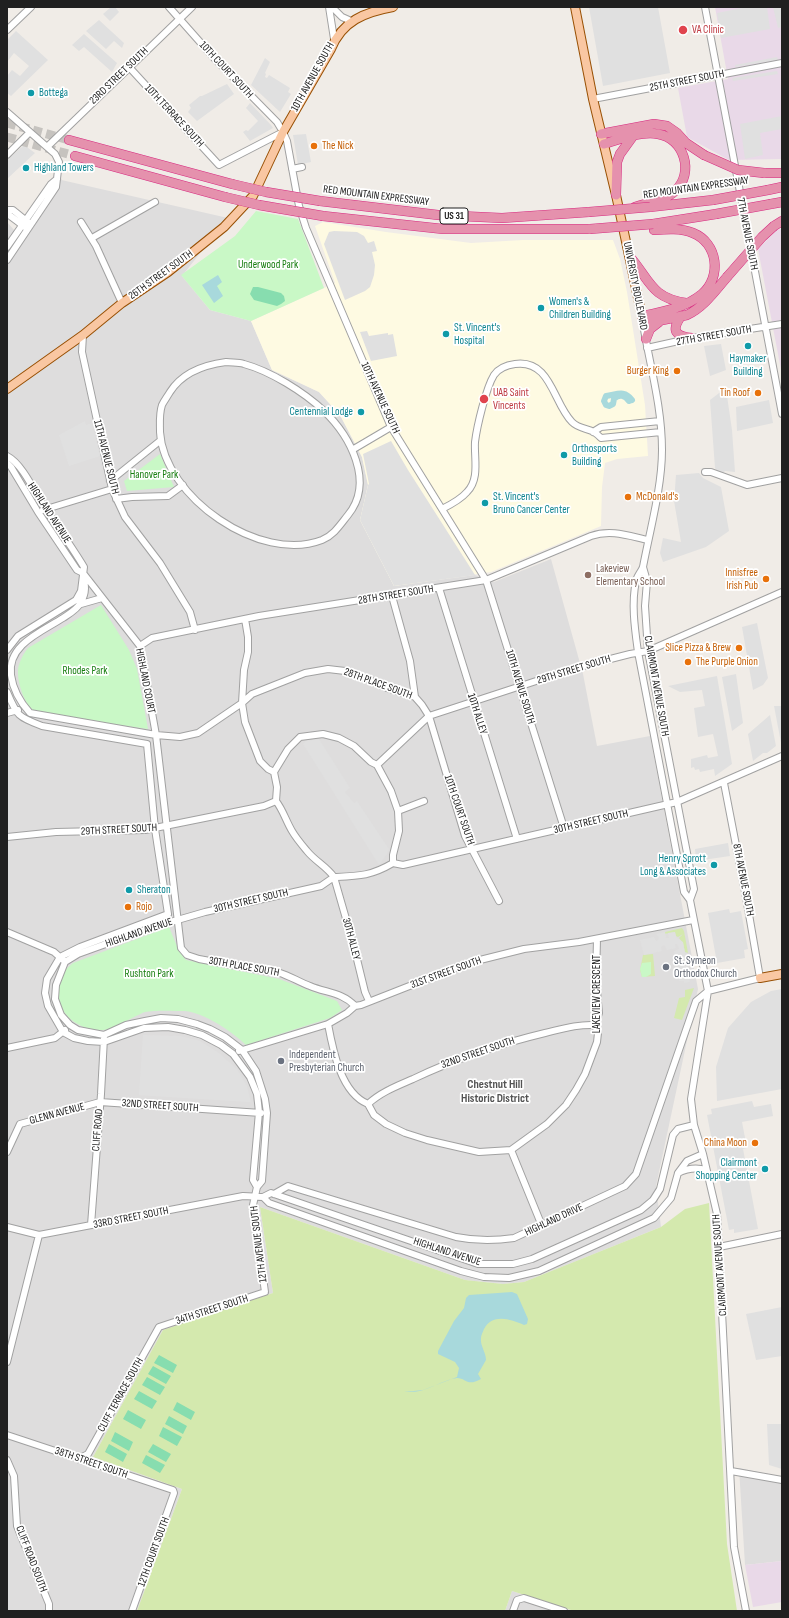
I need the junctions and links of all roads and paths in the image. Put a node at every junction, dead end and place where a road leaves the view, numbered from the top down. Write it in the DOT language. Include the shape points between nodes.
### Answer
graph roads {
  1 [pos="31,7"];
  2 [pos="169,7"];
  3 [pos="192,7"];
  4 [pos="330,7"];
  5 [pos="393,7"];
  6 [pos="576,7"];
  7 [pos="705,7"];
  8 [pos="179,18"];
  9 [pos="351,22"];
  10 [pos="7,30"];
  11 [pos="334,39"];
  12 [pos="782,63"];
  13 [pos="129,67"];
  14 [pos="717,75"];
  15 [pos="593,99"];
  16 [pos="7,112"];
  17 [pos="30,132"];
  18 [pos="283,132"];
  19 [pos="601,134"];
  20 [pos="633,136"];
  21 [pos="69,140"];
  22 [pos="604,144"];
  23 [pos="47,147"];
  24 [pos="7,155"];
  25 [pos="75,156"];
  26 [pos="302,167"];
  27 [pos="292,169"];
  28 [pos="782,173"];
  29 [pos="782,187"];
  30 [pos="616,195"];
  31 [pos="156,202"];
  32 [pos="782,202"];
  33 [pos="650,205"];
  34 [pos="81,222"];
  35 [pos="778,223"];
  36 [pos="27,225"];
  37 [pos="654,227"];
  38 [pos="92,238"];
  39 [pos="7,247"];
  40 [pos="630,257"];
  41 [pos="7,260"];
  42 [pos="122,303"];
  43 [pos="686,303"];
  44 [pos="681,316"];
  45 [pos="642,320"];
  46 [pos="662,320"];
  47 [pos="782,324"];
  48 [pos="766,327"];
  49 [pos="83,335"];
  50 [pos="692,338"];
  51 [pos="646,343"];
  52 [pos="7,389"];
  53 [pos="782,414"];
  54 [pos="660,421"];
  55 [pos="391,427"];
  56 [pos="593,432"];
  57 [pos="661,432"];
  58 [pos="161,440"];
  59 [pos="352,450"];
  60 [pos="7,456"];
  61 [pos="7,464"];
  62 [pos="705,472"];
  63 [pos="782,478"];
  64 [pos="110,481"];
  65 [pos="183,486"];
  66 [pos="112,489"];
  67 [pos="116,499"];
  68 [pos="45,509"];
  69 [pos="442,509"];
  70 [pos="38,512"];
  71 [pos="648,540"];
  72 [pos="643,567"];
  73 [pos="83,573"];
  74 [pos="486,580"];
  75 [pos="439,588"];
  76 [pos="782,592"];
  77 [pos="392,596"];
  78 [pos="102,598"];
  79 [pos="81,604"];
  80 [pos="245,619"];
  81 [pos="195,630"];
  82 [pos="140,646"];
  83 [pos="7,649"];
  84 [pos="648,651"];
  85 [pos="15,652"];
  86 [pos="638,652"];
  87 [pos="520,685"];
  88 [pos="7,692"];
  89 [pos="415,697"];
  90 [pos="473,701"];
  91 [pos="242,703"];
  92 [pos="25,708"];
  93 [pos="15,711"];
  94 [pos="7,713"];
  95 [pos="429,716"];
  96 [pos="156,735"];
  97 [pos="147,744"];
  98 [pos="782,756"];
  99 [pos="377,765"];
  100 [pos="274,772"];
  101 [pos="724,783"];
  102 [pos="276,801"];
  103 [pos="424,801"];
  104 [pos="677,802"];
  105 [pos="668,804"];
  106 [pos="398,811"];
  107 [pos="166,826"];
  108 [pos="156,828"];
  109 [pos="564,828"];
  110 [pos="7,837"];
  111 [pos="517,839"];
  112 [pos="472,849"];
  113 [pos="393,863"];
  114 [pos="334,877"];
  115 [pos="690,900"];
  116 [pos="499,901"];
  117 [pos="168,914"];
  118 [pos="177,920"];
  119 [pos="693,920"];
  120 [pos="7,932"];
  121 [pos="597,939"];
  122 [pos="60,957"];
  123 [pos="65,962"];
  124 [pos="782,974"];
  125 [pos="760,978"];
  126 [pos="708,991"];
  127 [pos="369,1001"];
  128 [pos="355,1006"];
  129 [pos="328,1024"];
  130 [pos="70,1025"];
  131 [pos="595,1025"];
  132 [pos="63,1032"];
  133 [pos="104,1034"];
  134 [pos="104,1042"];
  135 [pos="7,1048"];
  136 [pos="242,1050"];
  137 [pos="233,1054"];
  138 [pos="100,1102"];
  139 [pos="368,1104"];
  140 [pos="259,1112"];
  141 [pos="267,1113"];
  142 [pos="694,1125"];
  143 [pos="511,1150"];
  144 [pos="7,1152"];
  145 [pos="703,1154"];
  146 [pos="706,1170"];
  147 [pos="678,1173"];
  148 [pos="257,1187"];
  149 [pos="274,1194"];
  150 [pos="255,1196"];
  151 [pos="263,1197"];
  152 [pos="91,1225"];
  153 [pos="542,1226"];
  154 [pos="7,1227"];
  155 [pos="782,1234"];
  156 [pos="39,1235"];
  157 [pos="720,1248"];
  158 [pos="265,1292"];
  159 [pos="159,1327"];
  160 [pos="7,1328"];
  161 [pos="15,1330"];
  162 [pos="7,1362"];
  163 [pos="7,1435"];
  164 [pos="78,1459"];
  165 [pos="7,1460"];
  166 [pos="731,1471"];
  167 [pos="782,1480"];
  168 [pos="174,1493"];
  169 [pos="49,1611"];
  170 [pos="132,1611"];
  171 [pos="513,1611"];
  172 [pos="564,1611"];
  173 [pos="746,1611"];
  1 -- 10 [label="street"];
  2 -- 8 [label="street, 10TH COURT SOUTH"];
  3 -- 8 [label="street, 23RD STREET SOUTH"];
  4 -- 9 [label="street, 10TH AVENUE SOUTH"];
  4 -- 11 [label="street, 10TH AVENUE SOUTH"];
  5 -- 9 [label="main road" via="376,10"];
  6 -- 15 [label="main road, UNIVERSITY BOULEVARD"];
  7 -- 14 [label="street, 7TH AVENUE SOUTH"];
  8 -- 13 [label="street, 23RD STREET SOUTH"];
  8 -- 18 [label="street, 10TH COURT SOUTH" via="277,122"];
  9 -- 11 [label="main road"];
  11 -- 18 [label="main road, 10TH AVENUE SOUTH"];
  12 -- 14 [label="street, 25TH STREET SOUTH"];
  13 -- 18 [label="street, 10TH TERRACE SOUTH" via="219,165"];
  13 -- 23 [label="street, 23RD STREET SOUTH"];
  14 -- 15 [label="street, 25TH STREET SOUTH"];
  14 -- 48 [label="street, 7TH AVENUE SOUTH"];
  15 -- 19 [label="main road, UNIVERSITY BOULEVARD"];
  16 -- 17 [label="street"];
  17 -- 23 [label="street"];
  17 -- 24 [label="street"];
  18 -- 27 [label="street, 10TH AVENUE SOUTH"];
  18 -- 42 [label="main road, 26TH STREET SOUTH" via="253,196 224,227 168,272"];
  19 -- 22 [label="main road, UNIVERSITY BOULEVARD"];
  19 -- 28 [label="highway, bridge" via="654,124 667,126 704,155 738,170"];
  20 -- 22 [label="highway"];
  20 -- 30 [label="highway" via="617,162"];
  20 -- 33 [label="highway" via="649,133 671,138 684,158 685,171 680,185 671,194"];
  21 -- 33 [label="highway, RED MOUNTAIN EXPRESSWAY / US 31, bridge" via="266,192 320,201 454,216 502,218 629,209"];
  22 -- 30 [label="main road, UNIVERSITY BOULEVARD"];
  23 -- 36 [label="street" via="59,162 57,180"];
  25 -- 37 [label="highway, US 31, bridge" via="225,197 323,216 443,229 565,229 570,233"];
  26 -- 27 [label="street"];
  27 -- 55 [label="street, 10TH AVENUE SOUTH" via="299,206 310,238"];
  29 -- 33 [label="highway, RED MOUNTAIN EXPRESSWAY / US 31, bridge" via="713,200"];
  30 -- 40 [label="main road, UNIVERSITY BOULEVARD"];
  31 -- 38 [label="street"];
  32 -- 37 [label="highway, bridge"];
  34 -- 38 [label="street"];
  35 -- 44 [label="highway, bridge" via="762,237 701,306"];
  36 -- 39 [label="street"];
  36 -- 41 [label="street"];
  37 -- 43 [label="highway" via="692,232 705,241 712,252 715,265 711,282 703,292"];
  38 -- 42 [label="street"];
  40 -- 43 [label="highway" via="658,294 670,300"];
  40 -- 45 [label="main road, UNIVERSITY BOULEVARD"];
  42 -- 49 [label="main road, 26TH STREET SOUTH"];
  43 -- 45 [label="highway"];
  44 -- 46 [label="highway"];
  44 -- 50 [label="highway" via="676,332 681,337"];
  45 -- 46 [label="highway"];
  45 -- 51 [label="street, UNIVERSITY BOULEVARD"];
  46 -- 51 [label="highway" via="650,329"];
  47 -- 48 [label="street, 27TH STREET SOUTH"];
  48 -- 50 [label="street, 27TH STREET SOUTH"];
  48 -- 53 [label="street, 7TH AVENUE SOUTH"];
  49 -- 52 [label="main road, 26TH STREET SOUTH"];
  49 -- 64 [label="street, 11TH AVENUE SOUTH" via="82,352"];
  50 -- 51 [label="street, 27TH STREET SOUTH"];
  51 -- 54 [label="street, UNIVERSITY BOULEVARD"];
  54 -- 56 [label="street" via="601,427"];
  54 -- 57 [label="street, UNIVERSITY BOULEVARD"];
  55 -- 59 [label="street"];
  55 -- 69 [label="street, 10TH AVENUE SOUTH"];
  56 -- 57 [label="street" via="601,438"];
  56 -- 69 [label="street" via="572,422 543,374 535,366 522,363 507,365 494,375 482,410 476,436 476,470 473,483 467,493"];
  57 -- 71 [label="street, UNIVERSITY BOULEVARD" via="661,472"];
  58 -- 59 [label="street" via="162,404 176,382 209,364 226,362 243,364 291,386 332,419"];
  58 -- 64 [label="street"];
  58 -- 65 [label="street" via="170,465"];
  59 -- 65 [label="street" via="360,482 353,508 332,534 308,544 291,545 255,538 220,520"];
  60 -- 68 [label="street, HIGHLAND AVENUE" via="20,468"];
  61 -- 70 [label="street, HIGHLAND AVENUE" via="12,467"];
  62 -- 63 [label="street" via="747,485"];
  64 -- 66 [label="street, 11TH AVENUE SOUTH"];
  65 -- 67 [label="street" via="168,496"];
  66 -- 67 [label="street, 11TH AVENUE SOUTH"];
  66 -- 68 [label="street"];
  67 -- 81 [label="street, 11TH AVENUE SOUTH" via="125,517 160,563 190,612"];
  68 -- 70 [label="street"];
  68 -- 73 [label="street, HIGHLAND AVENUE" via="83,565"];
  69 -- 74 [label="street, 10TH AVENUE SOUTH"];
  70 -- 73 [label="street, HIGHLAND AVENUE" via="78,570"];
  71 -- 72 [label="street, UNIVERSITY BOULEVARD"];
  71 -- 74 [label="street, 28TH STREET SOUTH" via="609,532 599,534"];
  72 -- 84 [label="street, CLAIRMONT AVENUE SOUTH" via="647,581 645,612"];
  72 -- 86 [label="street, CLAIRMONT AVENUE SOUTH" via="636,580 634,607"];
  73 -- 78 [label="street, HIGHLAND COURT"];
  73 -- 79 [label="street, HIGHLAND AVENUE" via="86,587"];
  73 -- 83 [label="street, HIGHLAND AVENUE" via="81,591 76,600 18,636"];
  74 -- 75 [label="street, 28TH STREET SOUTH"];
  74 -- 87 [label="street, 10TH AVENUE SOUTH"];
  75 -- 77 [label="street, 28TH STREET SOUTH"];
  75 -- 90 [label="street, 10TH ALLEY"];
  76 -- 84 [label="street, 29TH STREET SOUTH"];
  77 -- 80 [label="street, 28TH STREET SOUTH"];
  77 -- 89 [label="street" via="410,661"];
  78 -- 79 [label="street"];
  78 -- 82 [label="street, HIGHLAND COURT"];
  79 -- 85 [label="street" via="22,644"];
  80 -- 81 [label="street, 28TH STREET SOUTH"];
  80 -- 91 [label="street" via="248,652"];
  81 -- 82 [label="street, 28TH STREET SOUTH" via="152,638"];
  82 -- 96 [label="street, HIGHLAND COURT"];
  83 -- 85 [label="street"];
  84 -- 86 [label="street, 29TH STREET SOUTH"];
  84 -- 104 [label="street, CLAIRMONT AVENUE SOUTH"];
  85 -- 92 [label="street" via="10,668 12,680 20,702"];
  86 -- 87 [label="street, 29TH STREET SOUTH"];
  86 -- 105 [label="street, CLAIRMONT AVENUE SOUTH"];
  87 -- 90 [label="street, 29TH STREET SOUTH"];
  87 -- 109 [label="street, 10TH AVENUE SOUTH"];
  88 -- 93 [label="street"];
  89 -- 91 [label="street, 28TH PLACE SOUTH" via="345,670 328,669 291,678 252,694"];
  89 -- 95 [label="street, 28TH PLACE SOUTH"];
  90 -- 95 [label="street, 29TH STREET SOUTH"];
  90 -- 111 [label="street, 10TH ALLEY"];
  91 -- 96 [label="street, 28TH PLACE SOUTH" via="198,733 180,737"];
  91 -- 100 [label="street" via="245,722 260,761"];
  92 -- 93 [label="street"];
  92 -- 96 [label="street" via="36,715"];
  93 -- 94 [label="street"];
  93 -- 97 [label="street" via="26,720 42,726"];
  95 -- 99 [label="street, 29TH STREET SOUTH"];
  95 -- 112 [label="street, 10TH COURT SOUTH" via="465,836"];
  96 -- 97 [label="street"];
  96 -- 107 [label="street, HIGHLAND AVENUE"];
  97 -- 108 [label="street, HIGHLAND AVENUE"];
  98 -- 101 [label="street, 30TH STREET SOUTH"];
  99 -- 100 [label="street" via="354,746 339,738 323,734 300,737 288,749"];
  99 -- 106 [label="street"];
  100 -- 102 [label="street"];
  101 -- 104 [label="street, 30TH STREET SOUTH"];
  101 -- 125 [label="street, 8TH AVENUE SOUTH"];
  102 -- 107 [label="street, 29TH STREET SOUTH" via="264,806"];
  102 -- 114 [label="street" via="292,831 307,851 328,868"];
  103 -- 106 [label="street"];
  104 -- 105 [label="street, 30TH STREET SOUTH"];
  104 -- 115 [label="street, CLAIRMONT AVENUE SOUTH" via="694,889"];
  105 -- 109 [label="street, 30TH STREET SOUTH"];
  105 -- 115 [label="street, CLAIRMONT AVENUE SOUTH" via="684,892"];
  106 -- 113 [label="street" via="399,831"];
  107 -- 108 [label="street, 29TH STREET SOUTH"];
  107 -- 118 [label="street, HIGHLAND AVENUE"];
  108 -- 110 [label="street, 29TH STREET SOUTH" via="56,832"];
  108 -- 117 [label="street, HIGHLAND AVENUE"];
  109 -- 111 [label="street, 30TH STREET SOUTH"];
  111 -- 112 [label="street, 30TH STREET SOUTH"];
  112 -- 113 [label="street, 30TH STREET SOUTH" via="403,865"];
  112 -- 116 [label="street, 10TH COURT SOUTH"];
  113 -- 114 [label="street" via="380,871 362,876"];
  114 -- 118 [label="street, 30TH STREET SOUTH" via="321,886"];
  114 -- 127 [label="street, 30TH ALLEY"];
  115 -- 119 [label="street, CLAIRMONT AVENUE SOUTH"];
  117 -- 118 [label="street"];
  117 -- 122 [label="street, HIGHLAND AVENUE" via="80,946"];
  118 -- 123 [label="street, HIGHLAND AVENUE" via="78,954"];
  118 -- 128 [label="street, 30TH PLACE SOUTH" via="181,948 187,955 290,976 310,986 347,998"];
  119 -- 121 [label="street, 31ST STREET SOUTH"];
  119 -- 126 [label="street, CLAIRMONT AVENUE SOUTH"];
  120 -- 122 [label="street"];
  121 -- 127 [label="street, 31ST STREET SOUTH" via="524,949 468,963"];
  121 -- 131 [label="street, LAKEVIEW CRESCENT" via="596,980 599,1012"];
  122 -- 123 [label="street"];
  122 -- 132 [label="street" via="47,979 45,993 48,1006"];
  123 -- 130 [label="street" via="56,985 55,999 61,1015"];
  124 -- 125 [label="main road"];
  125 -- 126 [label="street"];
  126 -- 142 [label="street, CLAIRMONT AVENUE SOUTH" via="691,1099"];
  126 -- 153 [label="street, HIGHLAND DRIVE" via="696,1001 636,1174 625,1186"];
  127 -- 128 [label="street, 31ST STREET SOUTH"];
  128 -- 129 [label="street, 31ST STREET SOUTH"];
  129 -- 136 [label="street, 31ST STREET SOUTH"];
  129 -- 139 [label="street" via="333,1052 346,1083 360,1100"];
  130 -- 132 [label="street"];
  130 -- 133 [label="street" via="78,1030"];
  131 -- 139 [label="street, 32ND STREET SOUTH" via="581,1024 479,1051 441,1065 378,1096"];
  131 -- 143 [label="street, LAKEVIEW CRESCENT" via="598,1033 597,1042 585,1074 566,1105 547,1124"];
  132 -- 134 [label="street" via="74,1038"];
  132 -- 135 [label="street" via="55,1038"];
  133 -- 134 [label="street, CLIFF ROAD"];
  133 -- 136 [label="street" via="144,1021 178,1019 210,1029"];
  134 -- 137 [label="street" via="144,1028 168,1028 202,1035"];
  134 -- 138 [label="street, CLIFF ROAD"];
  136 -- 137 [label="street, 31ST STREET SOUTH"];
  136 -- 141 [label="street" via="258,1076 266,1099"];
  137 -- 140 [label="street" via="250,1077 257,1094"];
  138 -- 140 [label="street, 32ND STREET SOUTH"];
  138 -- 144 [label="street, GLENN AVENUE" via="20,1124"];
  138 -- 152 [label="street, CLIFF ROAD"];
  139 -- 143 [label="street" via="374,1115 405,1133 479,1152"];
  140 -- 141 [label="street, 32ND STREET SOUTH"];
  140 -- 148 [label="street" via="254,1180"];
  141 -- 148 [label="street" via="262,1181"];
  142 -- 145 [label="street, CLAIRMONT AVENUE SOUTH"];
  142 -- 149 [label="street, HIGHLAND AVENUE" via="678,1129 673,1135 660,1189 653,1200 641,1210 532,1259 513,1264 478,1264"];
  143 -- 153 [label="street"];
  145 -- 146 [label="street, CLAIRMONT AVENUE SOUTH"];
  145 -- 147 [label="street, HIGHLAND AVENUE" via="687,1161"];
  146 -- 147 [label="street" via="685,1169"];
  146 -- 157 [label="street, CLAIRMONT AVENUE SOUTH" via="717,1214"];
  147 -- 151 [label="street, HIGHLAND AVENUE" via="671,1198 654,1218 539,1271 509,1278 484,1277 461,1271 269,1202"];
  148 -- 150 [label="street"];
  149 -- 151 [label="street, HIGHLAND AVENUE"];
  149 -- 153 [label="street, HIGHLAND DRIVE" via="288,1186 472,1240 514,1238"];
  150 -- 151 [label="street, HIGHLAND AVENUE"];
  150 -- 152 [label="street, 33RD STREET SOUTH" via="243,1196"];
  150 -- 158 [label="street, 12TH AVENUE SOUTH" via="253,1205"];
  152 -- 156 [label="street, 33RD STREET SOUTH"];
  154 -- 156 [label="street, 33RD STREET SOUTH"];
  155 -- 157 [label="street"];
  156 -- 161 [label="street"];
  157 -- 166 [label="street, CLAIRMONT AVENUE SOUTH"];
  158 -- 159 [label="street, 34TH STREET SOUTH"];
  159 -- 164 [label="street, CLIFF TERRACE SOUTH" via="88,1454"];
  160 -- 161 [label="street"];
  161 -- 162 [label="street"];
  163 -- 164 [label="street, 38TH STREET SOUTH"];
  164 -- 168 [label="street, 38TH STREET SOUTH" via="172,1490"];
  165 -- 169 [label="street, CLIFF ROAD SOUTH" via="14,1476 17,1526 49,1604"];
  166 -- 167 [label="street"];
  166 -- 173 [label="street, CLAIRMONT AVENUE SOUTH" via="734,1547"];
  168 -- 170 [label="street, 12TH COURT SOUTH"];
  171 -- 172 [label="street" via="517,1600 524,1598"];
}
